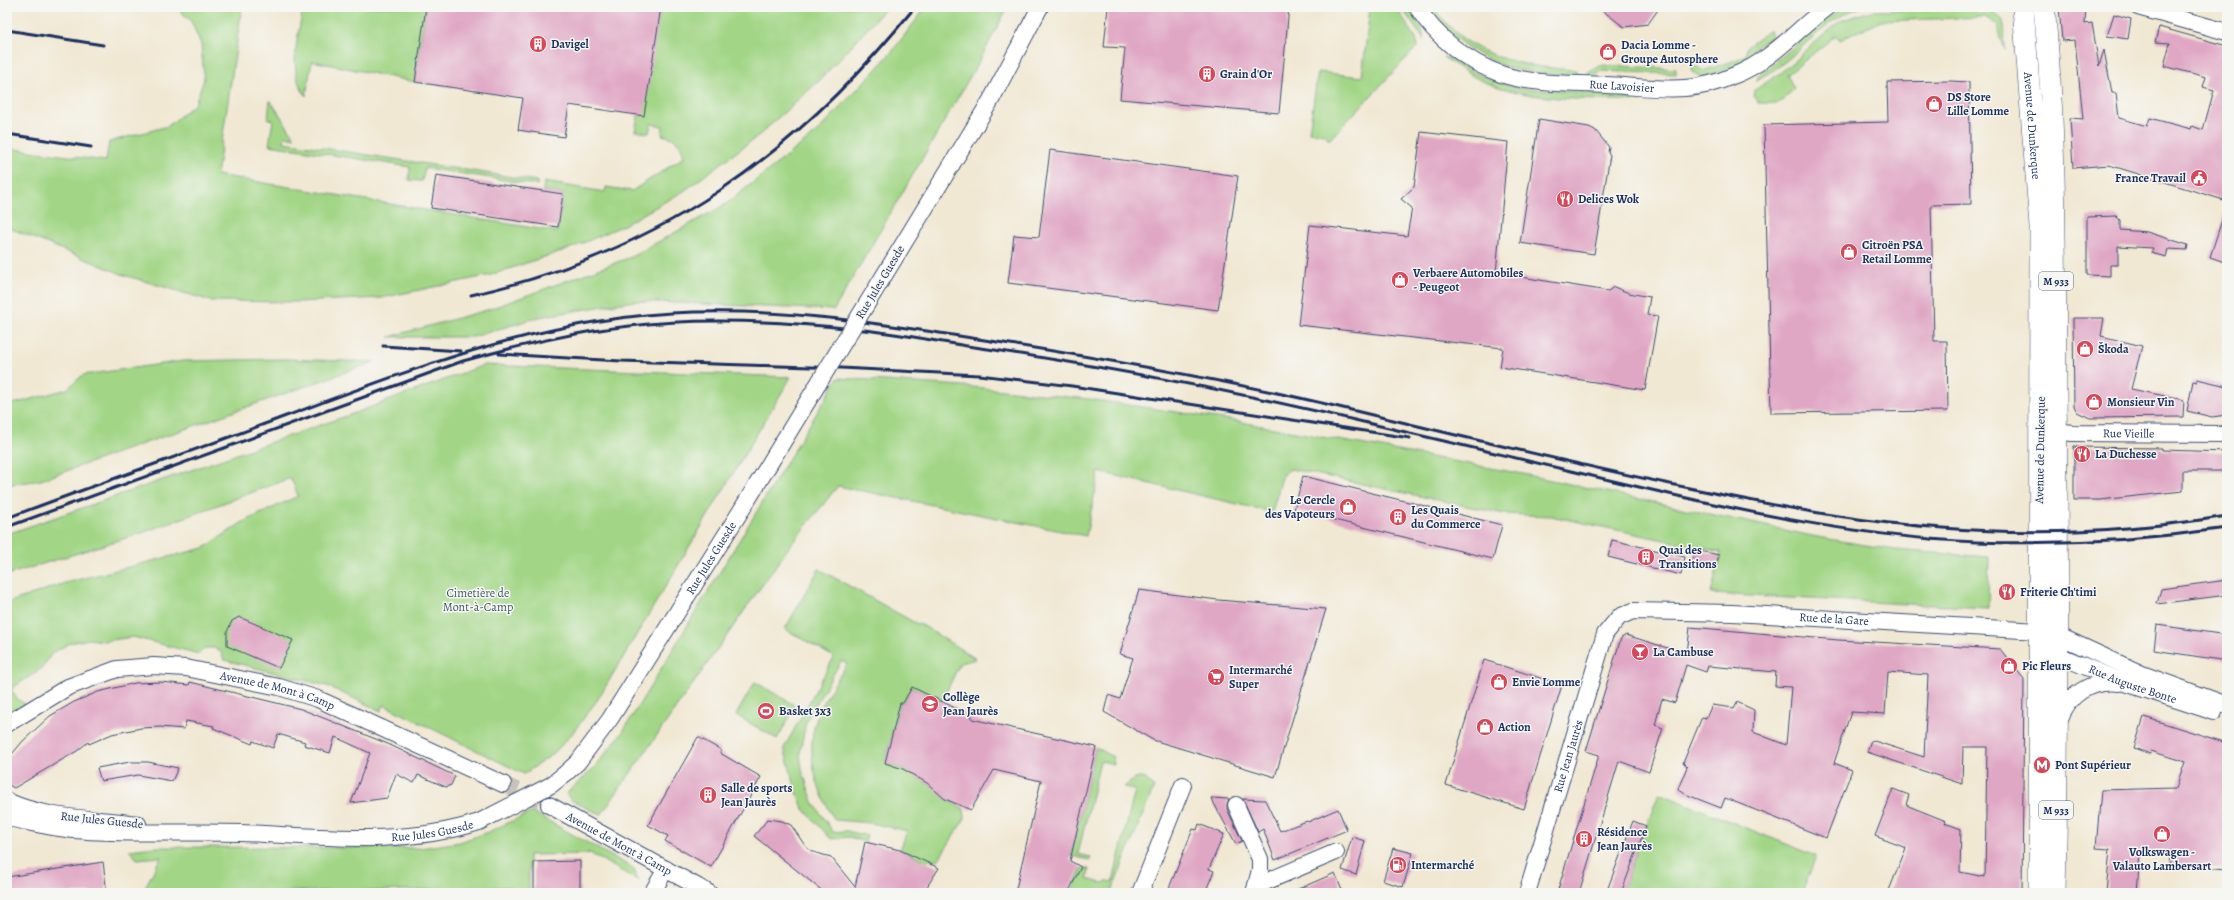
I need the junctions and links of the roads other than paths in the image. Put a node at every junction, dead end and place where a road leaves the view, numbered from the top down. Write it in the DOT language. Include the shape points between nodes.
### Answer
graph roads {
  1 [pos="1040,7"];
  2 [pos="1417,7"];
  3 [pos="1827,7"];
  4 [pos="2023,7"];
  5 [pos="2044,7"];
  6 [pos="2138,7"];
  7 [pos="2227,32"];
  8 [pos="2041,412"];
  9 [pos="2057,431"];
  10 [pos="2227,434"];
  11 [pos="1613,622"];
  12 [pos="2048,642"];
  13 [pos="2125,683"];
  14 [pos="42,702"];
  15 [pos="2227,705"];
  16 [pos="2227,716"];
  17 [pos="7,724"];
  18 [pos="2057,727"];
  19 [pos="7,736"];
  20 [pos="503,784"];
  21 [pos="1183,785"];
  22 [pos="7,801"];
  23 [pos="549,805"];
  24 [pos="1236,805"];
  25 [pos="7,818"];
  26 [pos="199,832"];
  27 [pos="1336,852"];
  28 [pos="666,869"];
  29 [pos="1255,890"];
  30 [pos="652,893"];
  31 [pos="709,893"];
  32 [pos="1140,893"];
  33 [pos="1527,893"];
  34 [pos="2039,893"];
  35 [pos="2054,893"];
  1 -- 26 [label="street, Rue Jules Guesde, bridge" via="1006,73 742,509 610,719 566,774 545,789 478,822 444,832 418,836 367,837"];
  2 -- 3 [label="street, Rue Lavoisier" via="1430,25 1455,48 1477,63 1502,74 1538,81 1663,88 1701,85 1750,68 1771,55"];
  4 -- 8 [label="main road, Avenue de Dunkerque / M 933" via="2040,219"];
  5 -- 9 [label="main road, Avenue de Dunkerque / M 933" via="2054,136"];
  6 -- 7 [label="street"];
  8 -- 9 [label="street" via="2048,426"];
  8 -- 12 [label="main road, Avenue de Dunkerque / M 933"];
  9 -- 10 [label="street, Rue Vieille"];
  9 -- 12 [label="main road, Avenue de Dunkerque / M 933"];
  11 -- 12 [label="street, Rue de la Gare" via="1633,611 1688,610"];
  11 -- 33 [label="street, Rue Jean Jaurès" via="1605,634"];
  12 -- 13 [label="street, Rue Auguste Bonte"];
  12 -- 15 [label="street, Rue Auguste Bonte"];
  12 -- 18 [label="main road, Avenue de Dunkerque / M 933"];
  12 -- 34 [label="main road, Avenue de Dunkerque / M 933"];
  13 -- 16 [label="street, Rue Auguste Bonte"];
  13 -- 18 [label="street" via="2099,683 2076,693 2065,706"];
  14 -- 17 [label="street, Avenue de Mont à Camp"];
  14 -- 19 [label="street, Avenue de Mont à Camp"];
  14 -- 20 [label="street, Avenue de Mont à Camp" via="68,687 117,669 154,666 186,668 279,687 318,699"];
  18 -- 35 [label="main road, Avenue de Dunkerque / M 933"];
  21 -- 32 [label="street"];
  22 -- 26 [label="street, Rue Jules Guesde" via="55,815"];
  23 -- 28 [label="street, Avenue de Mont à Camp"];
  24 -- 29 [label="street" via="1260,858"];
  25 -- 26 [label="street, Rue Jules Guesde" via="77,831"];
  27 -- 29 [label="street"];
  28 -- 30 [label="street"];
  28 -- 31 [label="street, Avenue de Mont à Camp"];
}
